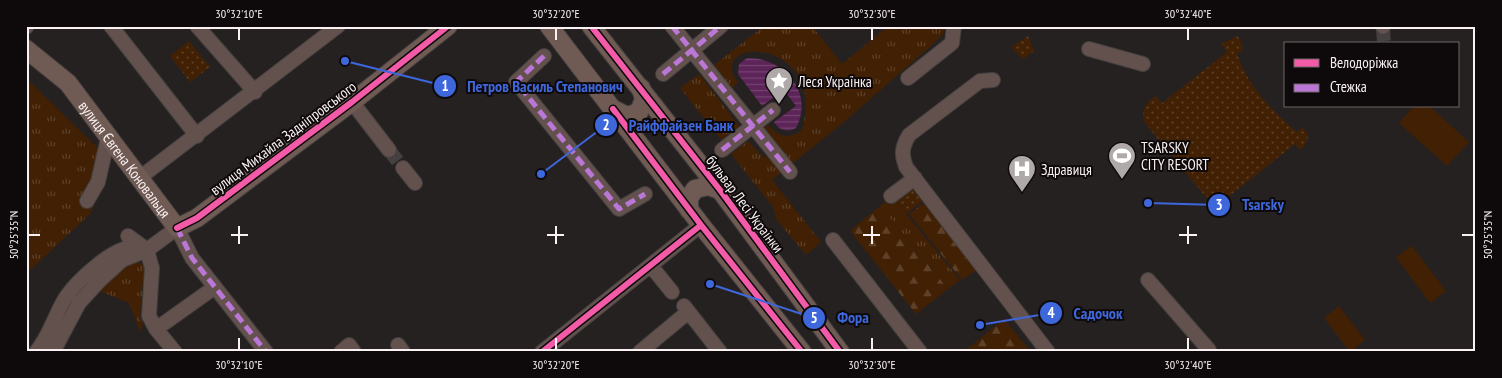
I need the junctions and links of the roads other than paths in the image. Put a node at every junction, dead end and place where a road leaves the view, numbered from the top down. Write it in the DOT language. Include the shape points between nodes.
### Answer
graph roads {
  1 [pos="111,26"];
  2 [pos="198,26"];
  3 [pos="338,26"];
  4 [pos="448,26"];
  5 [pos="548,26"];
  6 [pos="590,26"];
  7 [pos="672,26"];
  8 [pos="721,26"];
  9 [pos="954,26"];
  10 [pos="26,49"];
  11 [pos="1089,49"];
  12 [pos="691,51"];
  13 [pos="544,56"];
  14 [pos="1142,64"];
  15 [pos="663,74"];
  16 [pos="908,78"];
  17 [pos="993,80"];
  18 [pos="641,88"];
  19 [pos="254,92"];
  20 [pos="352,102"];
  21 [pos="613,109"];
  22 [pos="773,110"];
  23 [pos="752,126"];
  24 [pos="197,136"];
  25 [pos="108,138"];
  26 [pos="389,150"];
  27 [pos="722,150"];
  28 [pos="403,168"];
  29 [pos="790,172"];
  30 [pos="915,178"];
  31 [pos="138,179"];
  32 [pos="415,183"];
  33 [pos="720,190"];
  34 [pos="645,194"];
  35 [pos="891,196"];
  36 [pos="87,201"];
  37 [pos="690,210"];
  38 [pos="701,225"];
  39 [pos="177,228"];
  40 [pos="128,236"];
  41 [pos="833,240"];
  42 [pos="144,249"];
  43 [pos="651,266"];
  44 [pos="1148,280"];
  45 [pos="215,287"];
  46 [pos="672,292"];
  47 [pos="156,329"];
  48 [pos="1209,350"];
  49 [pos="36,352"];
  50 [pos="53,352"];
  51 [pos="175,352"];
  52 [pos="266,352"];
  53 [pos="341,352"];
  54 [pos="354,352"];
  55 [pos="542,352"];
  56 [pos="640,352"];
  57 [pos="720,352"];
  58 [pos="802,352"];
  59 [pos="840,352"];
  60 [pos="920,352"];
  61 [pos="1048,352"];
  1 -- 24 [label="street"];
  2 -- 19 [label="street"];
  3 -- 19 [label="street"];
  4 -- 20 [label="main road, вулиця Михайла Задніпровського"];
  5 -- 21 [label="main road"];
  6 -- 18 [label="main road, бульвар Лесі Українки"];
  7 -- 12 [label="street"];
  8 -- 12 [label="street"];
  9 -- 16 [label="street" via="952,43"];
  10 -- 25 [label="main road, вулиця Євгена Коновальця" via="68,83"];
  11 -- 14 [label="street"];
  12 -- 15 [label="street"];
  12 -- 23 [label="street"];
  13 -- 34 [label="street" via="516,82 619,209"];
  17 -- 30 [label="street" via="980,81 908,135 903,157"];
  18 -- 21 [label="main road" via="644,99 639,112 627,116"];
  18 -- 33 [label="main road, бульвар Лесі Українки"];
  19 -- 24 [label="street"];
  20 -- 26 [label="street"];
  20 -- 39 [label="main road, вулиця Михайла Задніпровського" via="197,218"];
  21 -- 37 [label="main road"];
  22 -- 23 [label="street"];
  23 -- 27 [label="street"];
  23 -- 29 [label="street"];
  24 -- 31 [label="street"];
  25 -- 31 [label="main road, вулиця Євгена Коновальця"];
  25 -- 36 [label="street" via="98,182"];
  28 -- 32 [label="street"];
  30 -- 35 [label="street"];
  30 -- 61 [label="street"];
  31 -- 39 [label="main road, вулиця Євгена Коновальця"];
  33 -- 37 [label="main road" via="708,186 695,189 689,198"];
  33 -- 59 [label="main road, бульвар Лесі Українки"];
  37 -- 38 [label="main road"];
  38 -- 43 [label="street"];
  38 -- 58 [label="main road"];
  39 -- 42 [label="street"];
  39 -- 45 [label="street, вулиця Євгена Коновальця" via="192,258"];
  40 -- 42 [label="street"];
  41 -- 60 [label="street"];
  42 -- 47 [label="street" via="152,268 149,316"];
  42 -- 49 [label="street" via="129,247 110,256 82,279 66,297 44,344"];
  42 -- 50 [label="street" via="122,260 79,303"];
  43 -- 46 [label="street"];
  43 -- 55 [label="street"];
  44 -- 48 [label="street"];
  45 -- 47 [label="street"];
  45 -- 52 [label="street, вулиця Євгена Коновальця"];
  47 -- 51 [label="street"];
  53 -- 54 [label="street" via="349,345"];
  56 -- 57 [label="street" via="686,309"];
}
